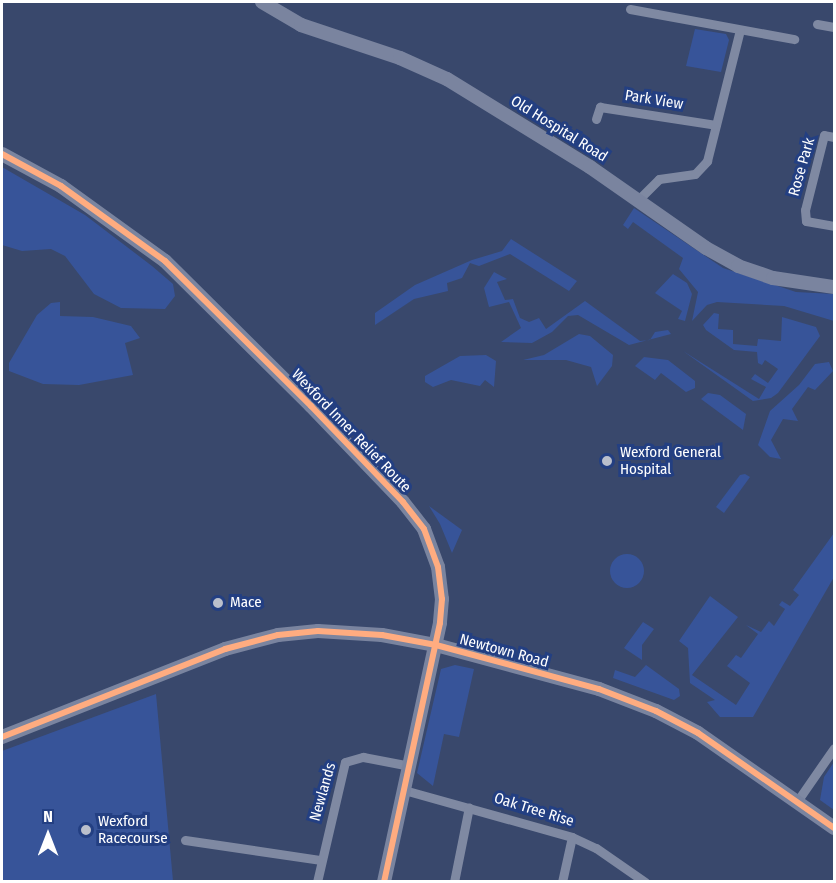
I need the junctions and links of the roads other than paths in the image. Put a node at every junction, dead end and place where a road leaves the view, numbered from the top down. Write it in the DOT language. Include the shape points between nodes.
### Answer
graph roads {
  1 [pos="262,2"];
  2 [pos="630,9"];
  3 [pos="817,24"];
  4 [pos="834,27"];
  5 [pos="740,30"];
  6 [pos="794,39"];
  7 [pos="596,119"];
  8 [pos="716,125"];
  9 [pos="834,137"];
  10 [pos="2,154"];
  11 [pos="639,199"];
  12 [pos="834,225"];
  13 [pos="834,287"];
  14 [pos="436,645"];
  15 [pos="2,737"];
  16 [pos="834,748"];
  17 [pos="411,766"];
  18 [pos="404,790"];
  19 [pos="798,800"];
  20 [pos="469,807"];
  21 [pos="834,828"];
  22 [pos="572,837"];
  23 [pos="185,840"];
  24 [pos="320,860"];
  25 [pos="317,882"];
  26 [pos="384,882"];
  27 [pos="454,882"];
  28 [pos="562,882"];
  29 [pos="645,882"];
  1 -- 11 [label="street, Old Hospital Road" via="301,25 400,58 447,79"];
  2 -- 5 [label="street"];
  3 -- 4 [label="street"];
  5 -- 6 [label="street"];
  5 -- 8 [label="street"];
  7 -- 8 [label="street, Park View" via="600,107"];
  8 -- 11 [label="street" via="702,168 694,174 659,179"];
  9 -- 12 [label="street, Rose Park" via="824,135 805,210 806,221"];
  10 -- 14 [label="street, Wexford Inner Relief Route" via="61,186 165,261 403,502 424,529 438,567 442,599"];
  11 -- 13 [label="street, Old Hospital Road" via="738,266 773,278"];
  14 -- 15 [label="street, Newtown Road" via="356,633 278,635 225,649"];
  14 -- 17 [label="street, Wexford Inner Relief Route"];
  14 -- 19 [label="street, Newtown Road" via="599,688 656,711 698,733"];
  16 -- 19 [label="street"];
  17 -- 18 [label="street, Wexford Inner Relief Route"];
  17 -- 24 [label="street, Newlands" via="363,757 345,762"];
  18 -- 20 [label="street, Oak Tree Rise"];
  18 -- 26 [label="street, Wexford Inner Relief Route"];
  19 -- 21 [label="street, Newtown Road"];
  20 -- 22 [label="street, Oak Tree Rise"];
  20 -- 27 [label="street"];
  22 -- 28 [label="street"];
  22 -- 29 [label="street, Oak Tree Rise" via="601,850"];
  23 -- 24 [label="street"];
  24 -- 25 [label="street, Newlands"];
}
